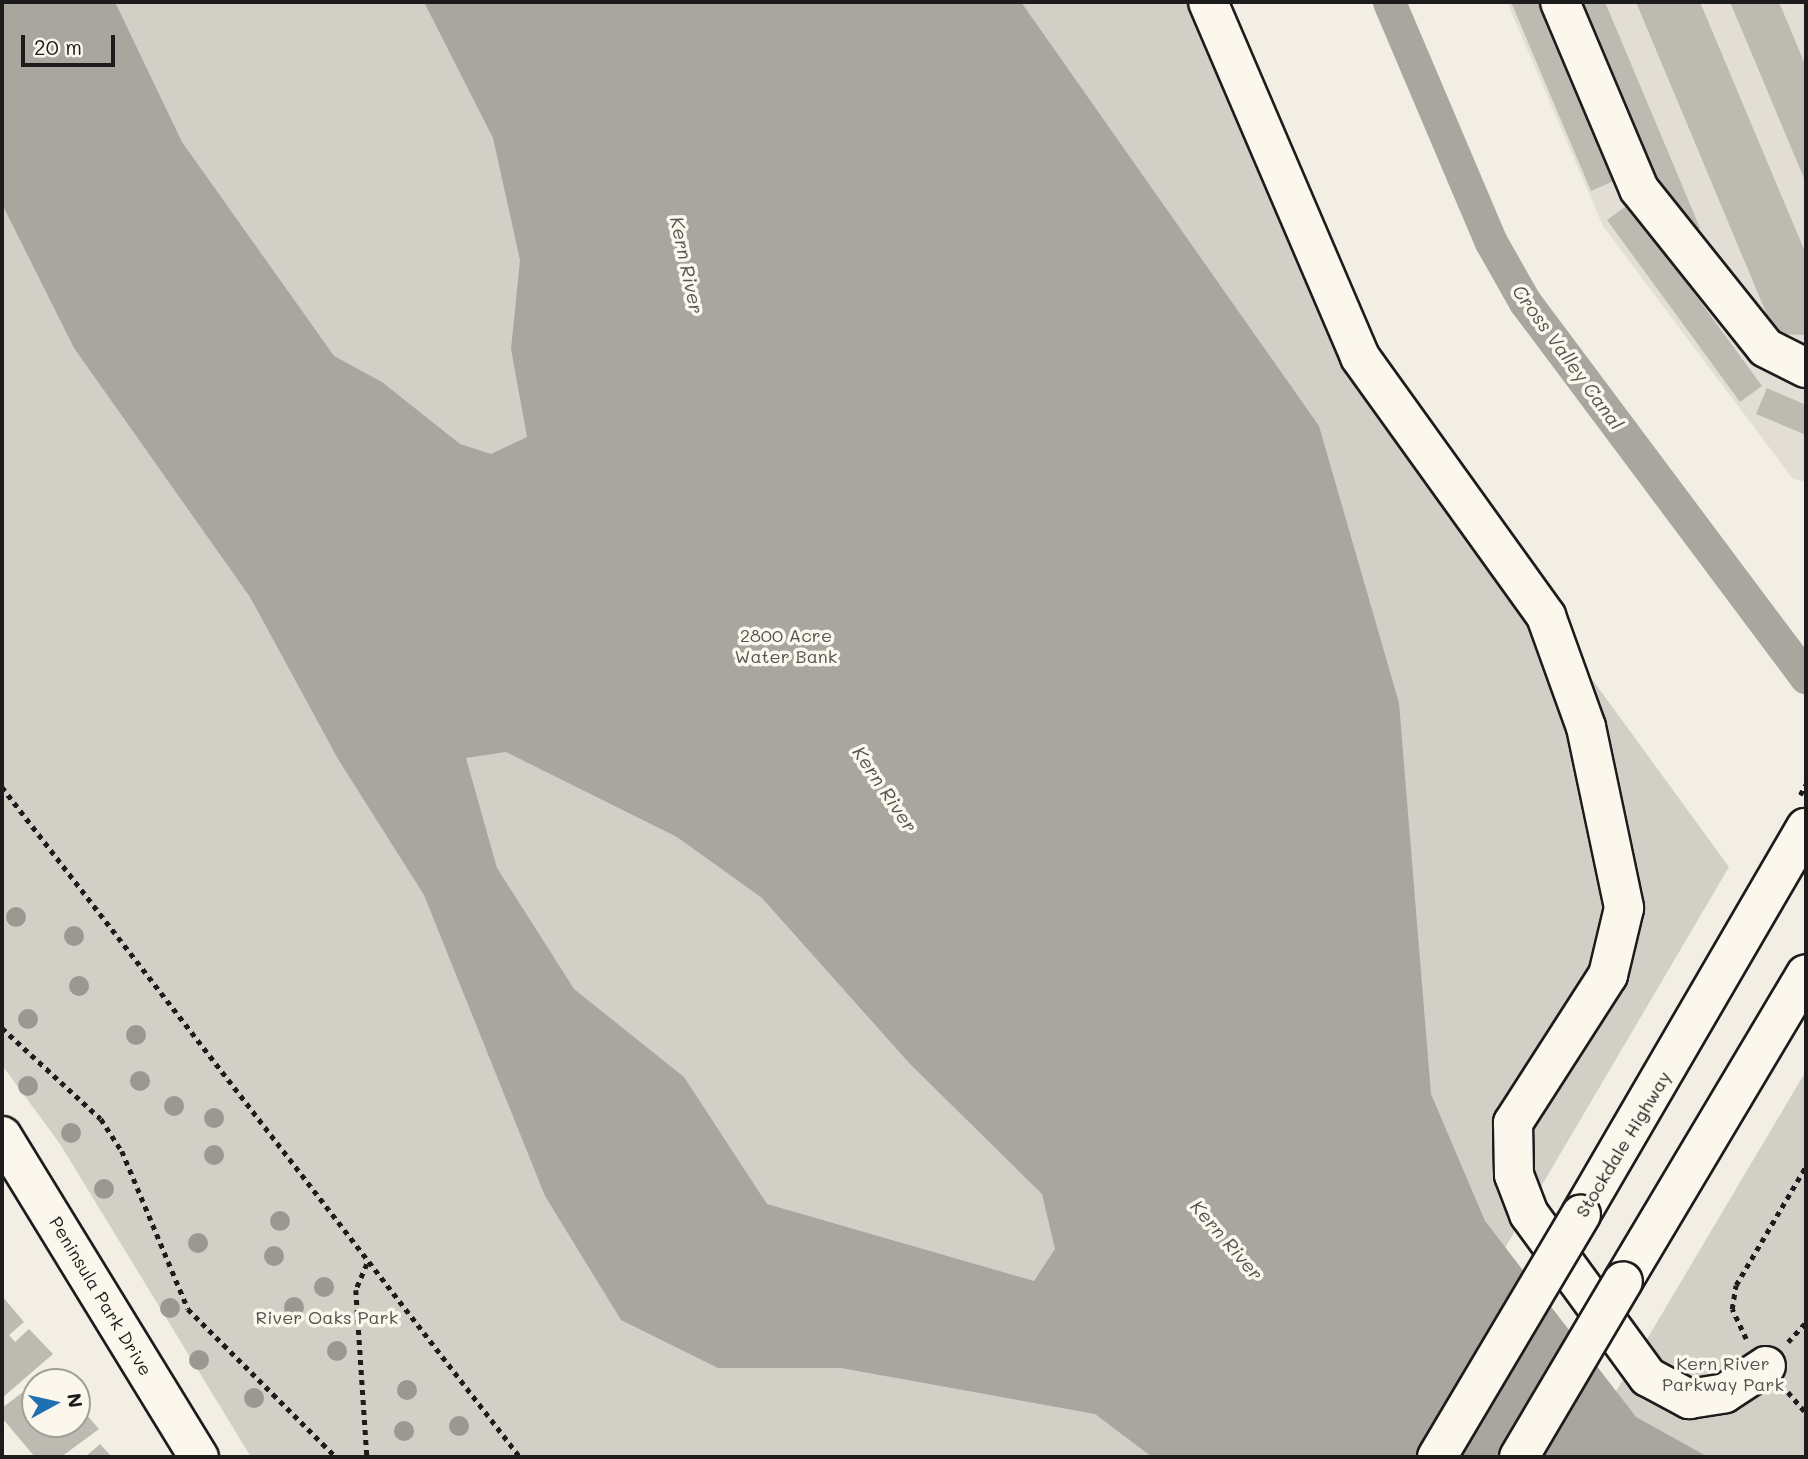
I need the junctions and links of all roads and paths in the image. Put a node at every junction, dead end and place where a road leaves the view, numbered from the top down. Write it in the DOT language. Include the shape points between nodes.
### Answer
graph roads {
  1 [pos="1208,2"];
  2 [pos="1560,2"];
  3 [pos="1806,368"];
  4 [pos="2,787"];
  5 [pos="1806,828"];
  6 [pos="1806,974"];
  7 [pos="2,1028"];
  8 [pos="2,1136"];
  9 [pos="1806,1166"];
  10 [pos="367,1264"];
  11 [pos="1766,1366"];
  12 [pos="1806,1413"];
  13 [pos="199,1457"];
  14 [pos="336,1457"];
  15 [pos="367,1457"];
  16 [pos="520,1457"];
  17 [pos="1437,1457"];
  18 [pos="1519,1457"];
  1 -- 11 [label="main road" via="1360,357 1546,616 1586,727 1624,908 1608,975 1513,1124 1514,1175 1529,1214 1647,1377 1689,1399 1725,1393"];
  2 -- 3 [label="main road" via="1639,189 1766,348"];
  4 -- 10 [label="path"];
  5 -- 17 [label="main road, Stockdale Highway, bridge"];
  6 -- 18 [label="main road, bridge"];
  7 -- 14 [label="path" via="101,1119 122,1151 188,1309"];
  8 -- 13 [label="main road, Peninsula Park Drive"];
  9 -- 11 [label="path" via="1736,1284 1732,1309 1738,1328"];
  10 -- 15 [label="path" via="356,1290"];
  10 -- 16 [label="path"];
  11 -- 12 [label="path"];
}
